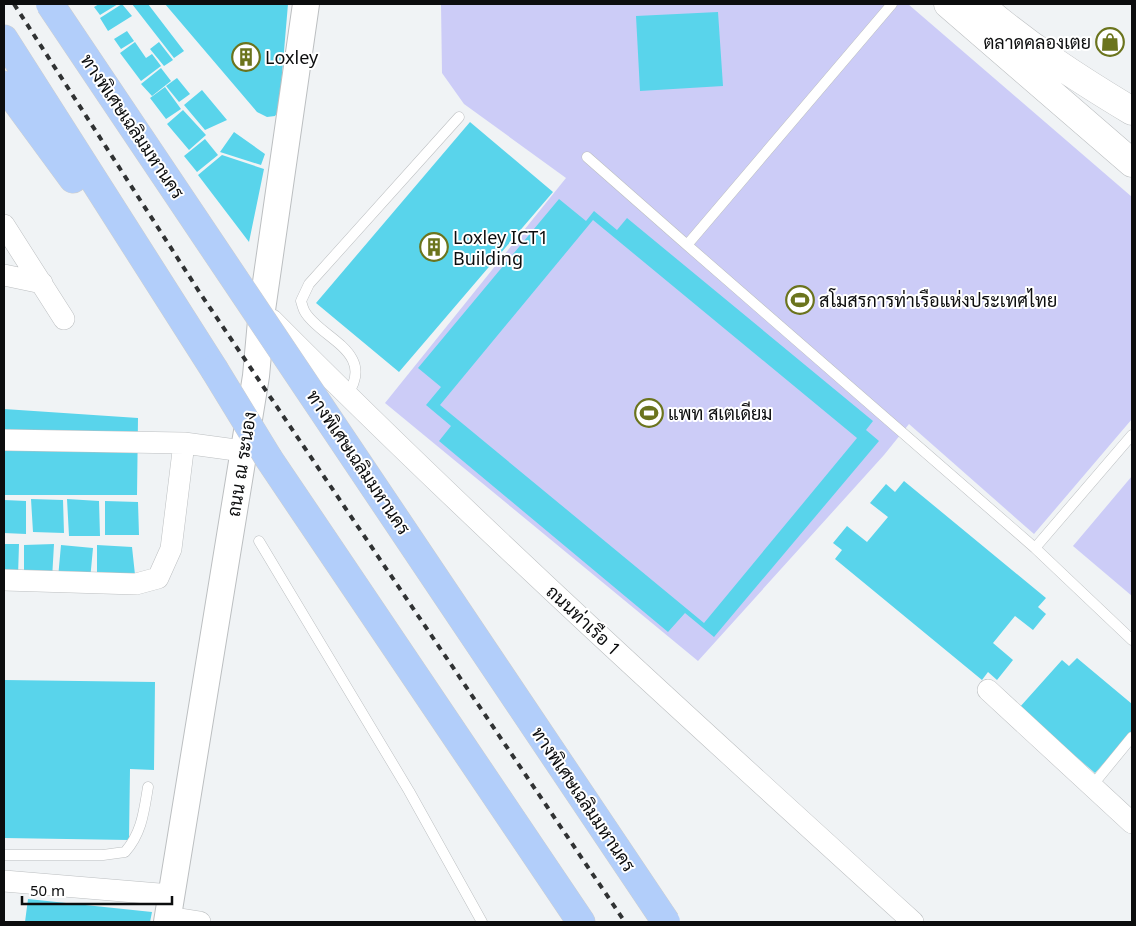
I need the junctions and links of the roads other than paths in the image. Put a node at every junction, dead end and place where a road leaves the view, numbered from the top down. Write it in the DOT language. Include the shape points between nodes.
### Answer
graph roads {
  1 [pos="50,4"];
  2 [pos="306,4"];
  3 [pos="892,4"];
  4 [pos="948,4"];
  5 [pos="979,4"];
  6 [pos="1008,4"];
  7 [pos="4,39"];
  8 [pos="4,85"];
  9 [pos="1131,106"];
  10 [pos="459,117"];
  11 [pos="587,158"];
  12 [pos="1132,163"];
  13 [pos="4,225"];
  14 [pos="687,245"];
  15 [pos="4,275"];
  16 [pos="42,283"];
  17 [pos="262,310"];
  18 [pos="64,319"];
  19 [pos="214,369"];
  20 [pos="347,395"];
  21 [pos="1132,435"];
  22 [pos="4,440"];
  23 [pos="184,443"];
  24 [pos="243,451"];
  25 [pos="259,541"];
  26 [pos="1034,548"];
  27 [pos="4,580"];
  28 [pos="1132,640"];
  29 [pos="988,690"];
  30 [pos="1132,737"];
  31 [pos="148,787"];
  32 [pos="1091,787"];
  33 [pos="1132,823"];
  34 [pos="4,855"];
  35 [pos="4,881"];
  36 [pos="169,911"];
  37 [pos="200,922"];
  38 [pos="482,922"];
  39 [pos="581,922"];
  40 [pos="666,922"];
  41 [pos="914,922"];
  1 -- 40 [label="highway, ทางพิเศษเฉลิมมหานคร, bridge"];
  2 -- 17 [label="street, ถนน ณ ระนอง"];
  3 -- 14 [label="lane"];
  4 -- 12 [label="main road"];
  5 -- 9 [label="main road" via="1061,68"];
  6 -- 9 [label="main road"];
  7 -- 19 [label="highway"];
  8 -- 19 [label="highway"];
  10 -- 20 [label="lane" via="310,284 301,301 305,313 354,361 352,387"];
  11 -- 14 [label="lane"];
  13 -- 16 [label="street"];
  14 -- 26 [label="lane"];
  15 -- 16 [label="street"];
  16 -- 18 [label="street"];
  17 -- 20 [label="street, ถนนท่าเรือ 1"];
  17 -- 24 [label="street, ถนน ณ ระนอง" via="256,376"];
  19 -- 39 [label="highway, bridge" via="269,459"];
  20 -- 41 [label="street, ถนนท่าเรือ 1" via="684,714"];
  21 -- 26 [label="lane"];
  22 -- 23 [label="street"];
  23 -- 24 [label="street"];
  23 -- 27 [label="street" via="171,549 158,578 136,584"];
  24 -- 36 [label="street, ถนน ณ ระนอง"];
  25 -- 38 [label="lane" via="409,791"];
  26 -- 28 [label="lane"];
  29 -- 32 [label="street"];
  30 -- 32 [label="lane"];
  31 -- 34 [label="lane" via="141,824 134,842 125,852"];
  32 -- 33 [label="street"];
  35 -- 36 [label="street"];
  36 -- 37 [label="street"];
}
